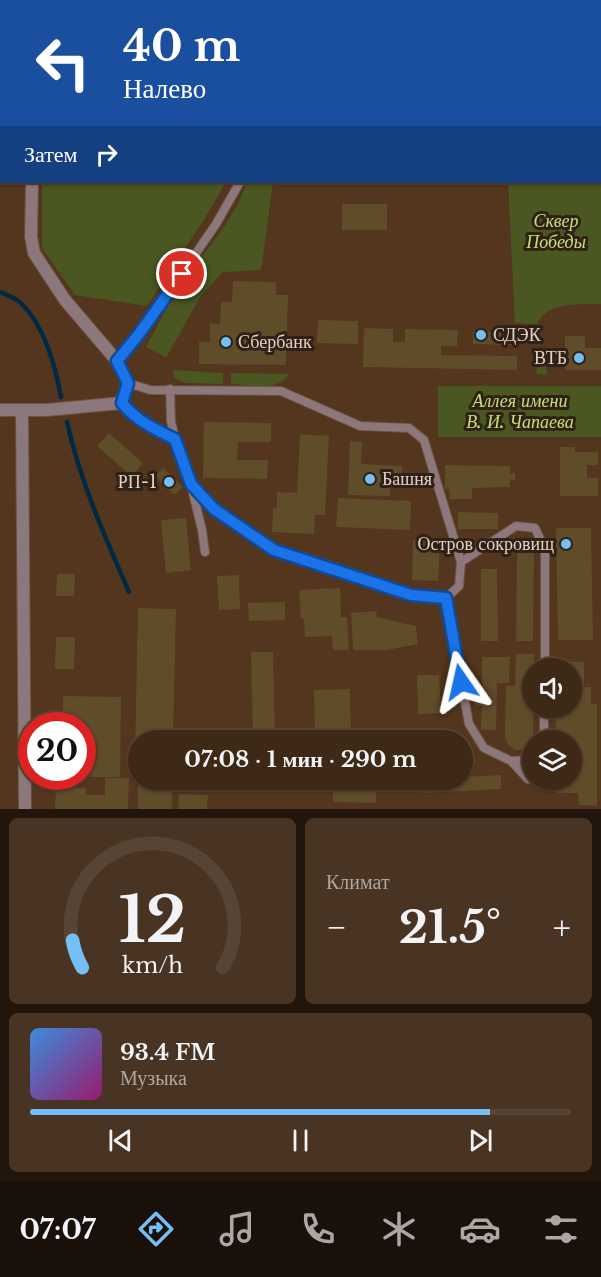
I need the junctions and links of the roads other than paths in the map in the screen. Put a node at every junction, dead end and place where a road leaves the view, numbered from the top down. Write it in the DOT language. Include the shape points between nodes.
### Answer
graph roads {
  1 [pos="32,183"];
  2 [pos="239,183"];
  3 [pos="117,361"];
  4 [pos="128,383"];
  5 [pos="170,389"];
  6 [pos="122,403"];
  7 [pos="0,410"];
  8 [pos="22,411"];
  9 [pos="175,439"];
  10 [pos="191,484"];
  11 [pos="205,552"];
  12 [pos="461,562"];
  13 [pos="446,598"];
  14 [pos="545,658"];
  15 [pos="522,760"];
  16 [pos="511,761"];
  17 [pos="522,773"];
  18 [pos="25,809"];
  1 -- 3 [label="street" via="34,253 65,300"];
  2 -- 3 [label="lane" via="216,224"];
  3 -- 4 [label="street"];
  4 -- 5 [label="lane" via="150,390"];
  4 -- 6 [label="street"];
  5 -- 9 [label="lane"];
  5 -- 12 [label="lane" via="281,392 360,426 409,428 424,440"];
  6 -- 8 [label="street"];
  6 -- 9 [label="lane" via="145,425"];
  7 -- 8 [label="street"];
  8 -- 18 [label="street"];
  9 -- 10 [label="lane"];
  10 -- 11 [label="lane"];
  10 -- 13 [label="lane" via="214,509 274,550 411,595"];
  12 -- 13 [label="lane" via="459,586"];
  12 -- 14 [label="lane" via="516,526 535,528 545,550"];
  13 -- 16 [label="lane" via="469,723 484,748"];
  15 -- 16 [label="lane"];
  16 -- 17 [label="lane"];
}
